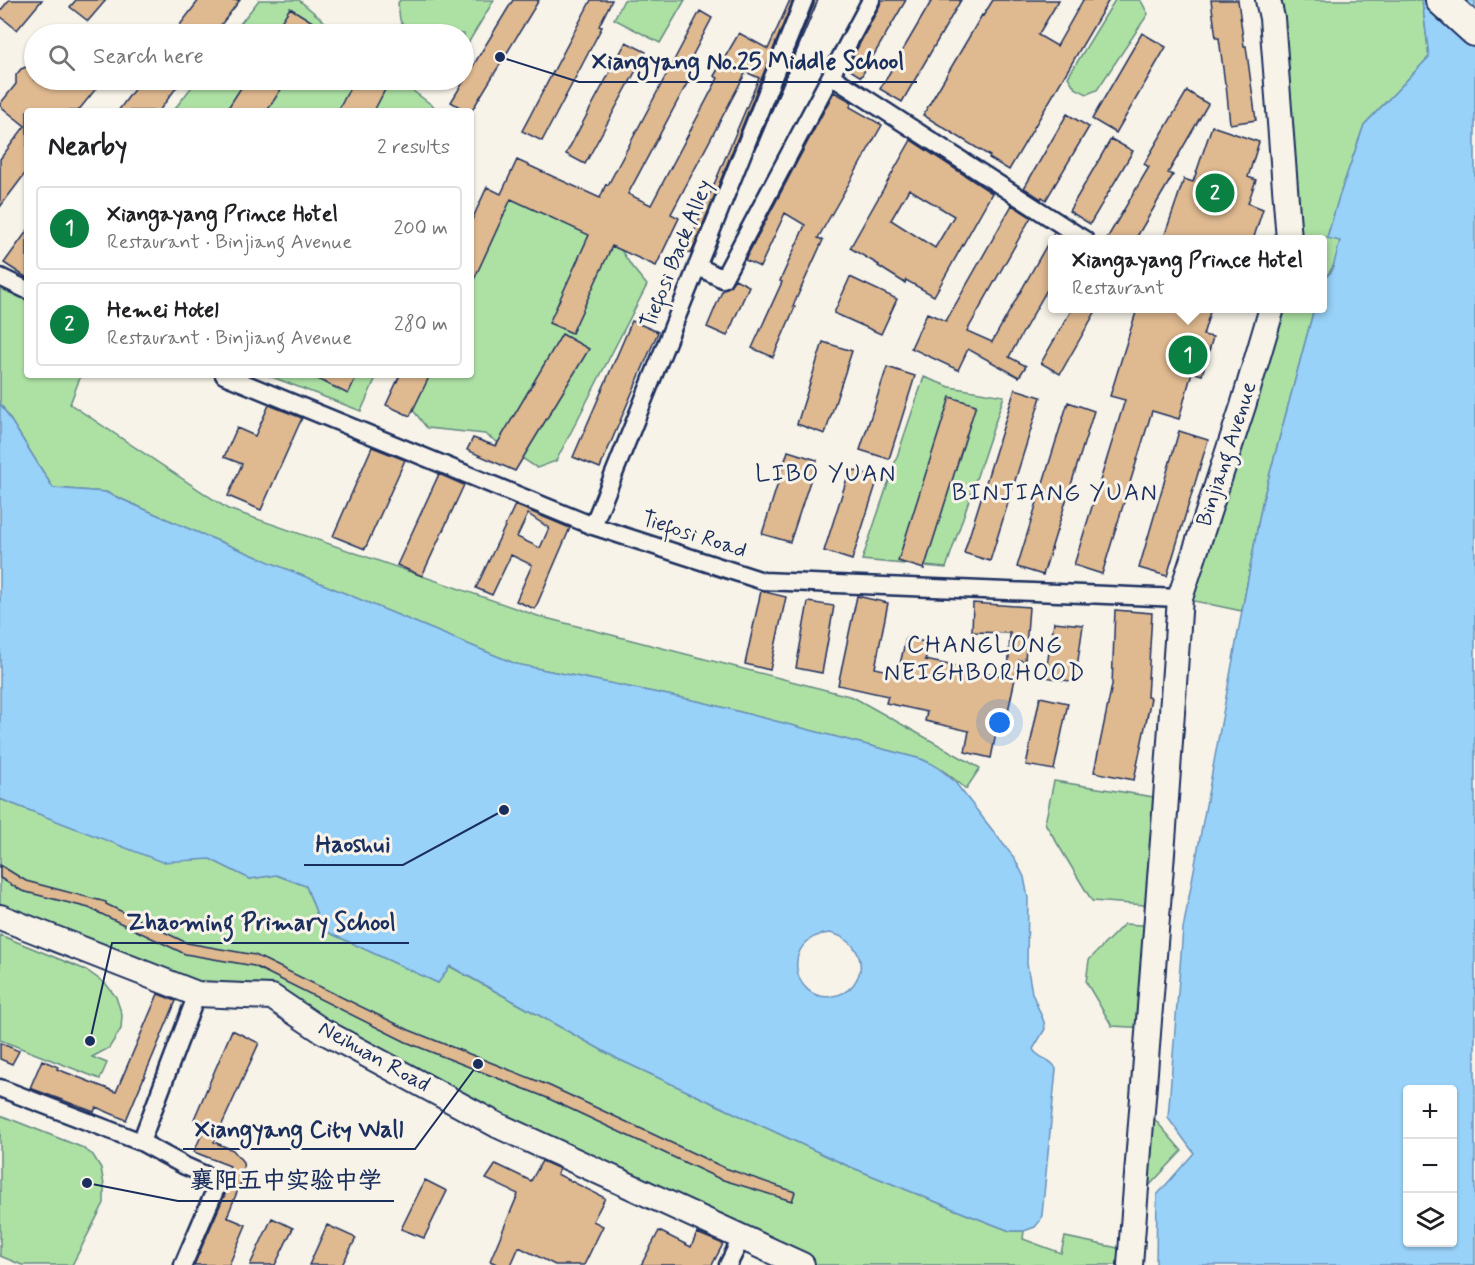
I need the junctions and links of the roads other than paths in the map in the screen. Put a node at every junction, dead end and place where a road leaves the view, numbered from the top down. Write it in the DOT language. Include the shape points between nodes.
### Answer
graph roads {
  1 [pos="804,0"];
  2 [pos="871,0"];
  3 [pos="1269,0"];
  4 [pos="1441,0"];
  5 [pos="1475,31"];
  6 [pos="831,76"];
  7 [pos="1077,235"];
  8 [pos="1289,235"];
  9 [pos="697,266"];
  10 [pos="0,277"];
  11 [pos="24,289"];
  12 [pos="1271,313"];
  13 [pos="231,378"];
  14 [pos="593,526"];
  15 [pos="1180,598"];
  16 [pos="0,917"];
  17 [pos="197,994"];
  18 [pos="0,1088"];
  19 [pos="141,1142"];
  20 [pos="742,1237"];
  21 [pos="183,1265"];
  22 [pos="728,1265"];
  23 [pos="802,1265"];
  24 [pos="1130,1265"];
  1 -- 9 [label="street, Tiefosi Back Alley"];
  2 -- 6 [label="street"];
  3 -- 8 [label="street"];
  4 -- 5 [label="highway"];
  6 -- 7 [label="street"];
  6 -- 9 [label="street" via="723,279"];
  9 -- 14 [label="street, Tiefosi Back Alley"];
  10 -- 11 [label="street"];
  12 -- 15 [label="street, Binjiang Avenue"];
  13 -- 14 [label="street, Tiefosi Road"];
  14 -- 15 [label="street, Tiefosi Road" via="763,580"];
  15 -- 24 [label="street, Binjiang Avenue"];
  16 -- 17 [label="street, Neihuan Road"];
  17 -- 19 [label="street"];
  17 -- 20 [label="street, Neihuan Road" via="272,997 321,1030 497,1125"];
  18 -- 19 [label="street"];
  19 -- 21 [label="street" via="219,1181"];
  20 -- 22 [label="street"];
  20 -- 23 [label="street, Neihuan Road"];
}
